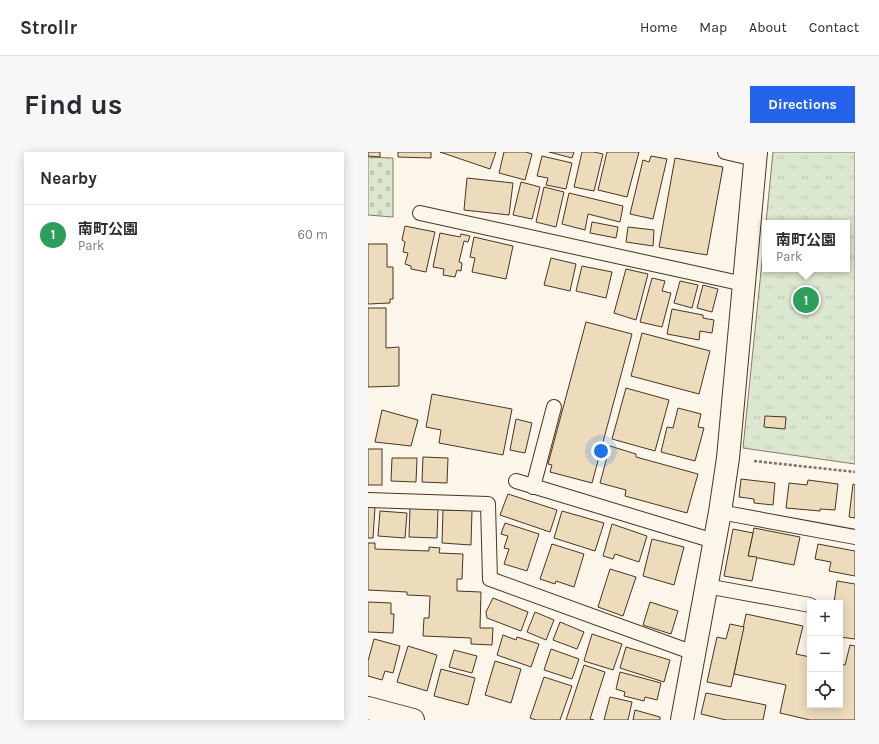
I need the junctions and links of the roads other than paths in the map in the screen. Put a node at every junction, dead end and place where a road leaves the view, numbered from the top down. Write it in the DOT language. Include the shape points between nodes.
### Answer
graph roads {
  1 [pos="725,152"];
  2 [pos="755,156"];
  3 [pos="420,213"];
  4 [pos="744,284"];
  5 [pos="554,407"];
  6 [pos="516,481"];
  7 [pos="533,487"];
  8 [pos="368,500"];
  9 [pos="720,512"];
  10 [pos="855,537"];
  11 [pos="714,541"];
  12 [pos="706,586"];
  13 [pos="807,604"];
  14 [pos="694,653"];
  15 [pos="368,708"];
  16 [pos="413,720"];
  17 [pos="682,720"];
  1 -- 2 [label="lane"];
  2 -- 4 [label="street"];
  3 -- 4 [label="lane"];
  4 -- 9 [label="street" via="728,458"];
  5 -- 7 [label="lane"];
  6 -- 7 [label="lane"];
  7 -- 11 [label="lane"];
  8 -- 14 [label="lane" via="488,504 490,579"];
  9 -- 10 [label="lane"];
  9 -- 11 [label="street"];
  11 -- 12 [label="street"];
  12 -- 13 [label="lane"];
  12 -- 14 [label="street"];
  14 -- 17 [label="street"];
  15 -- 16 [label="street"];
}
